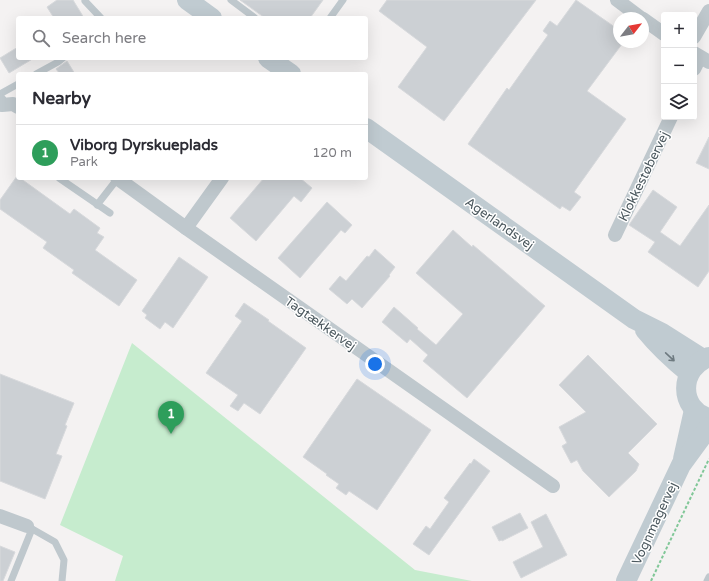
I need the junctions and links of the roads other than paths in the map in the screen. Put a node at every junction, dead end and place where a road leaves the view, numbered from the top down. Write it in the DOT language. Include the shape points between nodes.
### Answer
graph roads {
  1 [pos="187,0"];
  2 [pos="231,0"];
  3 [pos="343,0"];
  4 [pos="617,0"];
  5 [pos="85,1"];
  6 [pos="709,11"];
  7 [pos="633,12"];
  8 [pos="99,16"];
  9 [pos="209,16"];
  10 [pos="253,16"];
  11 [pos="331,16"];
  12 [pos="649,24"];
  13 [pos="661,32"];
  14 [pos="697,32"];
  15 [pos="60,60"];
  16 [pos="271,60"];
  17 [pos="40,72"];
  18 [pos="288,72"];
  19 [pos="16,86"];
  20 [pos="0,102"];
  21 [pos="16,106"];
  22 [pos="670,120"];
  23 [pos="368,129"];
  24 [pos="62,180"];
  25 [pos="116,180"];
  26 [pos="121,180"];
  27 [pos="221,180"];
  28 [pos="97,205"];
  29 [pos="110,213"];
  30 [pos="186,228"];
  31 [pos="615,235"];
  32 [pos="634,318"];
  33 [pos="706,358"];
  34 [pos="689,373"];
  35 [pos="702,414"];
  36 [pos="709,427"];
  37 [pos="681,465"];
  38 [pos="553,486"];
  39 [pos="0,516"];
  40 [pos="30,528"];
  41 [pos="709,577"];
  42 [pos="11,581"];
  43 [pos="62,581"];
  44 [pos="626,581"];
  45 [pos="707,581"];
  1 -- 9 [label="street"];
  2 -- 10 [label="lane"];
  3 -- 11 [label="lane"];
  4 -- 7 [label="street"];
  5 -- 8 [label="lane"];
  6 -- 14 [label="street"];
  12 -- 13 [label="street"];
  15 -- 17 [label="lane"];
  16 -- 18 [label="street"];
  19 -- 20 [label="lane"];
  20 -- 21 [label="street"];
  22 -- 31 [label="street, Klokkestøbervej"];
  23 -- 32 [label="street, Agerlandsvej"];
  24 -- 28 [label="lane"];
  25 -- 28 [label="lane"];
  26 -- 30 [label="street, Tagtækkervej"];
  27 -- 30 [label="street"];
  28 -- 29 [label="lane"];
  30 -- 38 [label="street, Tagtækkervej"];
  32 -- 33 [label="street, Agerlandsvej"];
  32 -- 34 [label="street, Agerlandsvej, one-way" via="657,344"];
  33 -- 34 [label="street" via="695,365"];
  34 -- 35 [label="street" via="686,383 689,403"];
  35 -- 37 [label="street, Vognmagervej"];
  36 -- 37 [label="street, Vognmagervej"];
  37 -- 44 [label="street, Vognmagervej"];
  39 -- 40 [label="street"];
  40 -- 42 [label="lane"];
  40 -- 43 [label="lane" via="55,542 64,560"];
  41 -- 45 [label="lane"];
}
